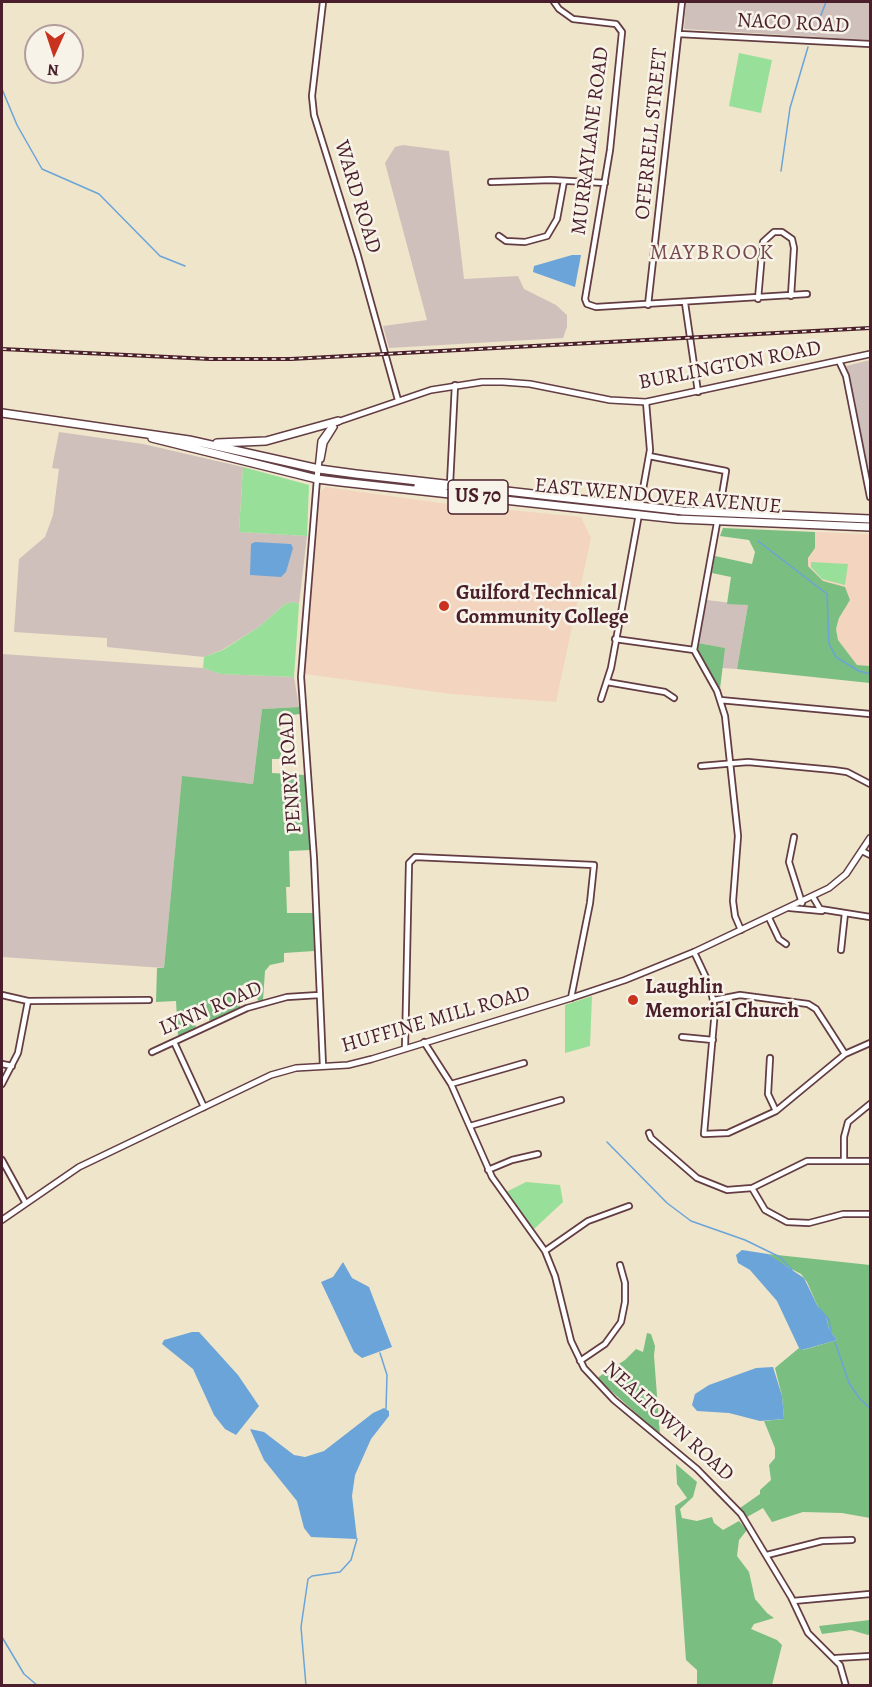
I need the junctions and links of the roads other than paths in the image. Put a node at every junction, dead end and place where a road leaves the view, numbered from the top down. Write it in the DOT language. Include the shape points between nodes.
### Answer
graph roads {
  1 [pos="323,2"];
  2 [pos="554,2"];
  3 [pos="682,2"];
  4 [pos="679,34"];
  5 [pos="870,44"];
  6 [pos="564,181"];
  7 [pos="491,183"];
  8 [pos="605,183"];
  9 [pos="499,236"];
  10 [pos="807,294"];
  11 [pos="791,296"];
  12 [pos="758,298"];
  13 [pos="685,303"];
  14 [pos="648,305"];
  15 [pos="870,354"];
  16 [pos="839,361"];
  17 [pos="455,385"];
  18 [pos="698,392"];
  19 [pos="398,400"];
  20 [pos="646,402"];
  21 [pos="2,413"];
  22 [pos="350,416"];
  23 [pos="338,421"];
  24 [pos="141,435"];
  25 [pos="189,440"];
  26 [pos="649,456"];
  27 [pos="318,469"];
  28 [pos="317,479"];
  29 [pos="450,484"];
  30 [pos="395,487"];
  31 [pos="522,492"];
  32 [pos="447,494"];
  33 [pos="870,497"];
  34 [pos="640,506"];
  35 [pos="719,513"];
  36 [pos="638,515"];
  37 [pos="870,519"];
  38 [pos="717,523"];
  39 [pos="870,527"];
  40 [pos="615,639"];
  41 [pos="694,650"];
  42 [pos="607,682"];
  43 [pos="674,698"];
  44 [pos="601,699"];
  45 [pos="720,700"];
  46 [pos="870,714"];
  47 [pos="729,763"];
  48 [pos="701,766"];
  49 [pos="870,784"];
  50 [pos="794,837"];
  51 [pos="870,838"];
  52 [pos="862,851"];
  53 [pos="870,855"];
  54 [pos="813,897"];
  55 [pos="802,903"];
  56 [pos="790,908"];
  57 [pos="824,911"];
  58 [pos="845,913"];
  59 [pos="870,917"];
  60 [pos="769,918"];
  61 [pos="741,930"];
  62 [pos="786,944"];
  63 [pos="841,950"];
  64 [pos="694,952"];
  65 [pos="2,995"];
  66 [pos="320,995"];
  67 [pos="571,998"];
  68 [pos="714,999"];
  69 [pos="149,1000"];
  70 [pos="28,1001"];
  71 [pos="682,1037"];
  72 [pos="712,1040"];
  73 [pos="174,1042"];
  74 [pos="424,1042"];
  75 [pos="870,1043"];
  76 [pos="405,1048"];
  77 [pos="152,1052"];
  78 [pos="845,1054"];
  79 [pos="770,1058"];
  80 [pos="524,1063"];
  81 [pos="2,1064"];
  82 [pos="12,1066"];
  83 [pos="323,1066"];
  84 [pos="2,1084"];
  85 [pos="451,1084"];
  86 [pos="561,1100"];
  87 [pos="870,1104"];
  88 [pos="204,1107"];
  89 [pos="776,1111"];
  90 [pos="470,1126"];
  91 [pos="649,1133"];
  92 [pos="538,1154"];
  93 [pos="2,1160"];
  94 [pos="844,1160"];
  95 [pos="870,1161"];
  96 [pos="488,1170"];
  97 [pos="752,1188"];
  98 [pos="25,1202"];
  99 [pos="629,1206"];
  100 [pos="870,1214"];
  101 [pos="2,1220"];
  102 [pos="545,1251"];
  103 [pos="620,1265"];
  104 [pos="580,1360"];
  105 [pos="852,1540"];
  106 [pos="767,1555"];
  107 [pos="870,1594"];
  108 [pos="793,1601"];
  109 [pos="870,1656"];
  110 [pos="836,1658"];
  111 [pos="846,1686"];
  1 -- 19 [label="street, WARD ROAD" via="312,96 314,116"];
  2 -- 8 [label="street, MURRAYLANE ROAD" via="573,19 616,24 622,32"];
  3 -- 4 [label="street, OFERRELL STREET"];
  4 -- 5 [label="street, NACO ROAD"];
  4 -- 14 [label="street, OFERRELL STREET"];
  6 -- 7 [label="street"];
  6 -- 8 [label="street"];
  6 -- 9 [label="street" via="557,219 547,236 525,242 506,242"];
  8 -- 14 [label="street, MURRAYLANE ROAD" via="585,299 596,307"];
  10 -- 11 [label="street"];
  11 -- 12 [label="street"];
  11 -- 12 [label="street" via="792,239 774,232 763,242"];
  12 -- 13 [label="street"];
  13 -- 14 [label="street"];
  13 -- 18 [label="street"];
  15 -- 16 [label="main road, BURLINGTON ROAD"];
  16 -- 18 [label="main road, BURLINGTON ROAD"];
  16 -- 33 [label="street" via="846,376"];
  17 -- 19 [label="main road, BURLINGTON ROAD"];
  17 -- 20 [label="main road, BURLINGTON ROAD" via="530,384 610,400"];
  17 -- 29 [label="street"];
  18 -- 20 [label="main road, BURLINGTON ROAD"];
  19 -- 22 [label="main road, BURLINGTON ROAD"];
  20 -- 26 [label="street"];
  21 -- 24 [label="highway, US 70"];
  22 -- 23 [label="main road, BURLINGTON ROAD"];
  22 -- 27 [label="main road, BURLINGTON ROAD" via="337,424 327,438"];
  23 -- 25 [label="highway" via="258,442"];
  23 -- 27 [label="main road, BURLINGTON ROAD" via="321,441"];
  24 -- 25 [label="highway, EAST WENDOVER AVENUE / US 70"];
  24 -- 28 [label="highway, EAST WENDOVER AVENUE / US 70"];
  25 -- 27 [label="highway, EAST WENDOVER AVENUE / US 70"];
  26 -- 34 [label="street"];
  26 -- 35 [label="street" via="726,471"];
  27 -- 28 [label="main road, BURLINGTON ROAD"];
  27 -- 29 [label="highway, EAST WENDOVER AVENUE / US 70"];
  28 -- 30 [label="highway, EAST WENDOVER AVENUE / US 70"];
  28 -- 66 [label="street, PENRY ROAD" via="301,677"];
  29 -- 30 [label="highway" via="441,488"];
  29 -- 31 [label="highway, EAST WENDOVER AVENUE / US 70"];
  30 -- 32 [label="highway, EAST WENDOVER AVENUE / US 70"];
  31 -- 32 [label="highway" via="507,495 454,490"];
  31 -- 34 [label="highway, EAST WENDOVER AVENUE / US 70"];
  32 -- 36 [label="highway, EAST WENDOVER AVENUE / US 70"];
  34 -- 35 [label="highway, EAST WENDOVER AVENUE / US 70"];
  34 -- 36 [label="street"];
  35 -- 37 [label="highway, EAST WENDOVER AVENUE / US 70"];
  36 -- 38 [label="highway, EAST WENDOVER AVENUE / US 70"];
  36 -- 40 [label="street"];
  38 -- 39 [label="highway, EAST WENDOVER AVENUE / US 70"];
  38 -- 41 [label="street"];
  40 -- 41 [label="street"];
  40 -- 42 [label="street"];
  41 -- 45 [label="street"];
  42 -- 43 [label="street" via="665,692"];
  42 -- 44 [label="street"];
  45 -- 46 [label="street"];
  45 -- 47 [label="street"];
  47 -- 48 [label="street"];
  47 -- 49 [label="street" via="847,772"];
  47 -- 61 [label="street" via="738,836 733,901"];
  50 -- 55 [label="street" via="789,862"];
  51 -- 52 [label="main road, HUFFINE MILL ROAD"];
  52 -- 53 [label="street"];
  52 -- 54 [label="main road, HUFFINE MILL ROAD" via="846,874"];
  54 -- 55 [label="main road, HUFFINE MILL ROAD"];
  54 -- 57 [label="street" via="816,907"];
  55 -- 56 [label="main road, HUFFINE MILL ROAD"];
  56 -- 57 [label="street"];
  56 -- 60 [label="main road, HUFFINE MILL ROAD"];
  57 -- 58 [label="street"];
  58 -- 59 [label="street"];
  58 -- 63 [label="street"];
  60 -- 61 [label="main road, HUFFINE MILL ROAD"];
  60 -- 62 [label="street" via="779,939"];
  61 -- 64 [label="main road, HUFFINE MILL ROAD"];
  64 -- 67 [label="main road, HUFFINE MILL ROAD"];
  64 -- 68 [label="street"];
  65 -- 70 [label="street"];
  66 -- 73 [label="street, LYNN ROAD" via="268,1000"];
  66 -- 83 [label="street, PENRY ROAD"];
  67 -- 74 [label="main road, HUFFINE MILL ROAD"];
  67 -- 76 [label="street" via="594,865 426,857 412,860"];
  68 -- 72 [label="street"];
  68 -- 78 [label="street" via="740,995 808,1004 816,1009"];
  69 -- 70 [label="street"];
  70 -- 82 [label="street"];
  71 -- 72 [label="street"];
  72 -- 89 [label="street" via="704,1134 728,1133"];
  73 -- 77 [label="street, LYNN ROAD"];
  73 -- 88 [label="street"];
  74 -- 76 [label="main road, HUFFINE MILL ROAD"];
  74 -- 85 [label="street, NEALTOWN ROAD"];
  75 -- 78 [label="street"];
  76 -- 83 [label="main road, HUFFINE MILL ROAD" via="372,1059"];
  78 -- 89 [label="street"];
  79 -- 89 [label="street" via="768,1094"];
  80 -- 85 [label="street"];
  81 -- 82 [label="street"];
  82 -- 84 [label="street"];
  83 -- 88 [label="main road, HUFFINE MILL ROAD" via="271,1075"];
  85 -- 90 [label="street, NEALTOWN ROAD"];
  86 -- 90 [label="street"];
  87 -- 94 [label="street" via="848,1122"];
  88 -- 98 [label="main road, HUFFINE MILL ROAD" via="79,1167"];
  90 -- 96 [label="street, NEALTOWN ROAD"];
  91 -- 97 [label="street" via="707,1184 727,1190"];
  92 -- 96 [label="street"];
  93 -- 98 [label="street"];
  94 -- 95 [label="street"];
  94 -- 97 [label="street" via="807,1161"];
  96 -- 102 [label="street, NEALTOWN ROAD"];
  97 -- 100 [label="street" via="765,1210 787,1222 809,1223 843,1214"];
  98 -- 101 [label="main road, HUFFINE MILL ROAD"];
  99 -- 102 [label="street" via="588,1221"];
  102 -- 104 [label="street, NEALTOWN ROAD"];
  103 -- 104 [label="street" via="625,1283 621,1322 605,1344"];
  104 -- 106 [label="street, NEALTOWN ROAD" via="614,1400 728,1499"];
  105 -- 106 [label="street" via="816,1542"];
  106 -- 108 [label="street, NEALTOWN ROAD"];
  107 -- 108 [label="street"];
  108 -- 110 [label="street, NEALTOWN ROAD" via="807,1633"];
  109 -- 110 [label="street"];
  110 -- 111 [label="street, NEALTOWN ROAD"];
}
